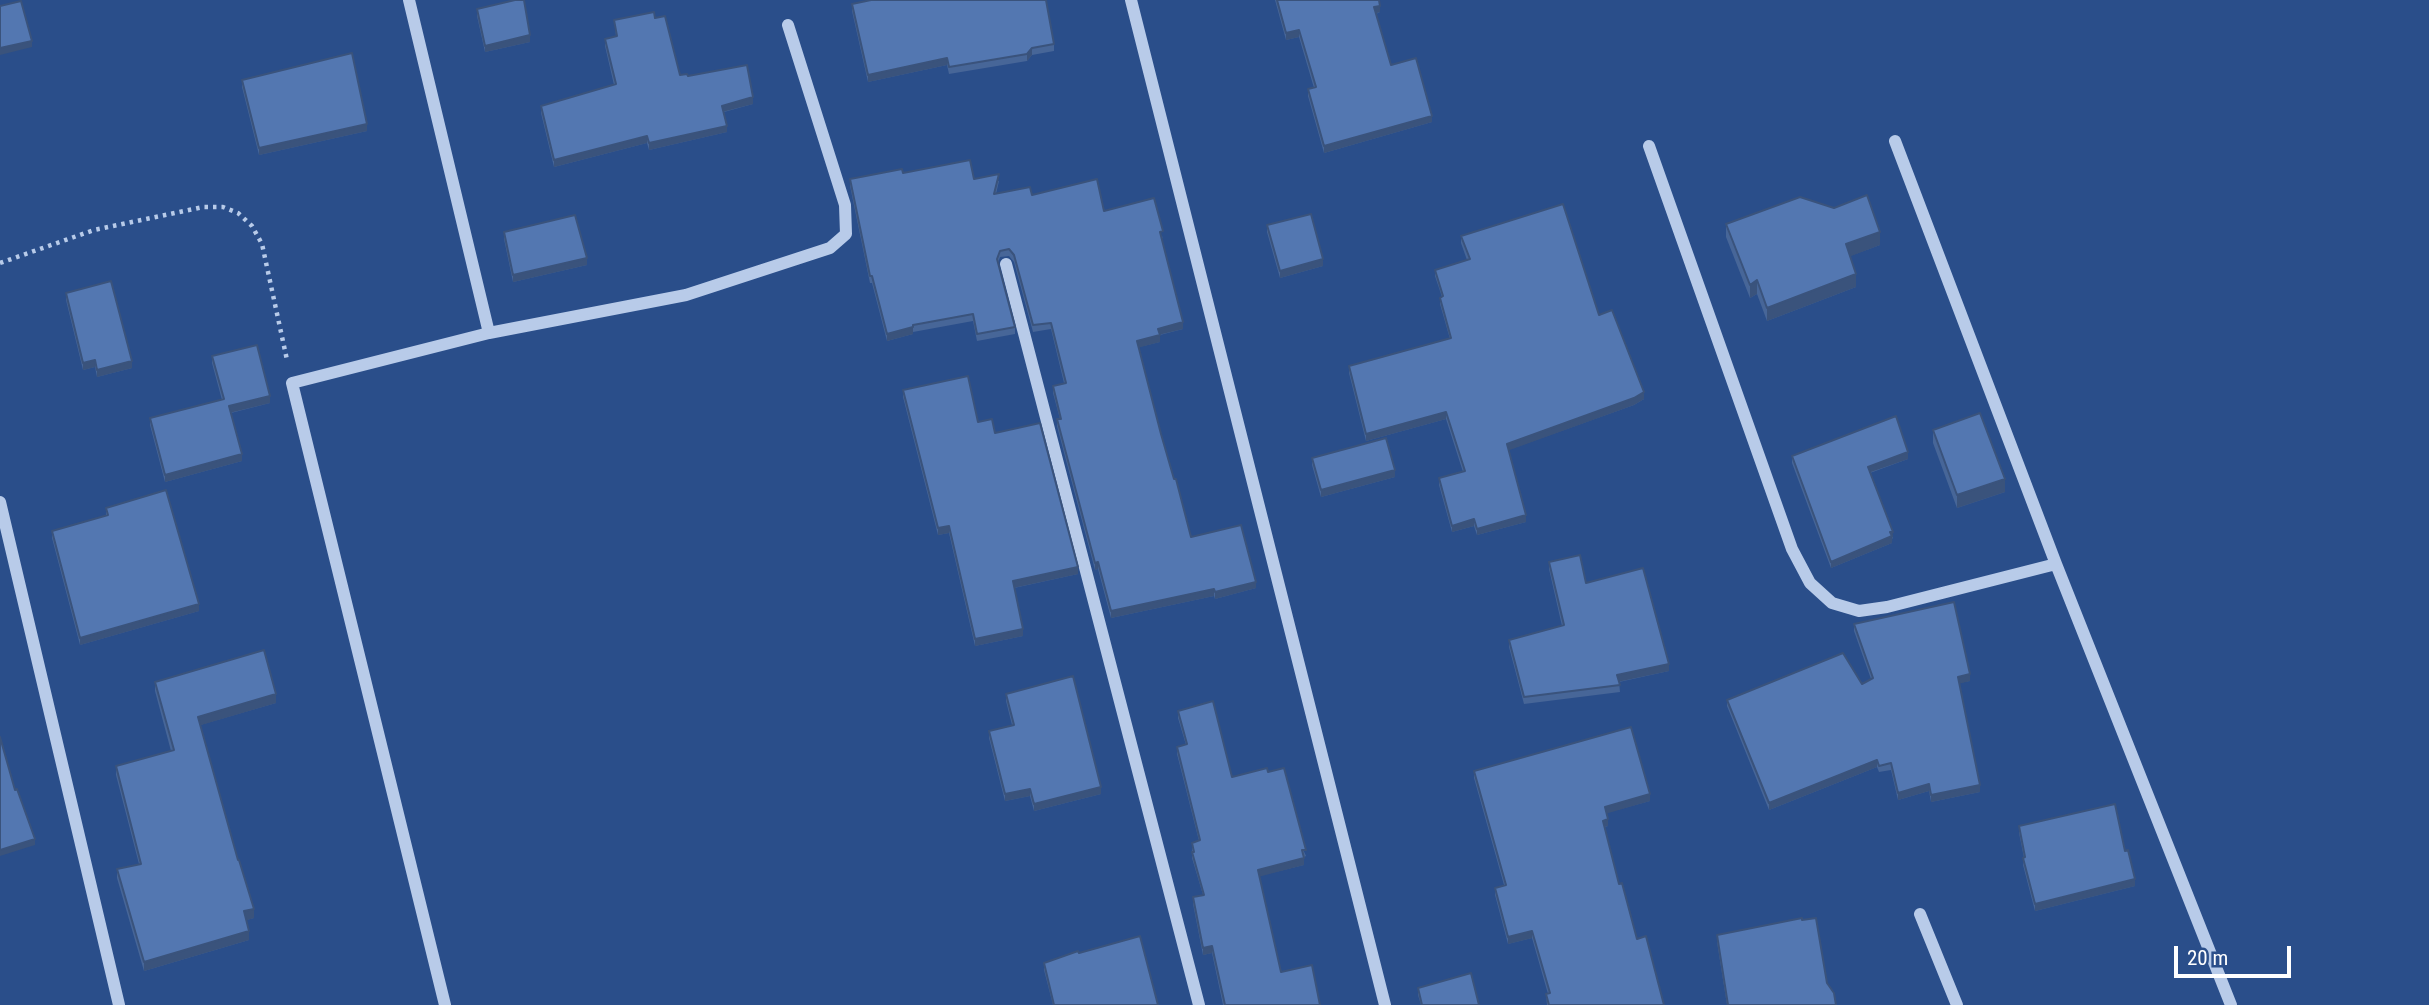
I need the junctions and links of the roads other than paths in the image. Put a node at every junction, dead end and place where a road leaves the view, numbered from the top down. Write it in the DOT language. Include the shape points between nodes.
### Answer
graph roads {
  1 [pos="410,0"];
  2 [pos="1132,0"];
  3 [pos="788,25"];
  4 [pos="1895,141"];
  5 [pos="1649,146"];
  6 [pos="1006,264"];
  7 [pos="489,333"];
  8 [pos="0,502"];
  9 [pos="2056,564"];
  10 [pos="1920,914"];
  11 [pos="119,1005"];
  12 [pos="445,1005"];
  13 [pos="1199,1005"];
  14 [pos="1385,1005"];
  15 [pos="1957,1005"];
  16 [pos="2231,1005"];
  1 -- 7 [label="street"];
  2 -- 14 [label="street"];
  3 -- 7 [label="street" via="845,205 846,234 830,248 686,295"];
  4 -- 9 [label="street"];
  5 -- 9 [label="street" via="1792,549 1810,583 1832,603 1859,611"];
  6 -- 13 [label="street"];
  7 -- 12 [label="street" via="292,383"];
  8 -- 11 [label="street"];
  9 -- 16 [label="street"];
  10 -- 15 [label="street"];
}
